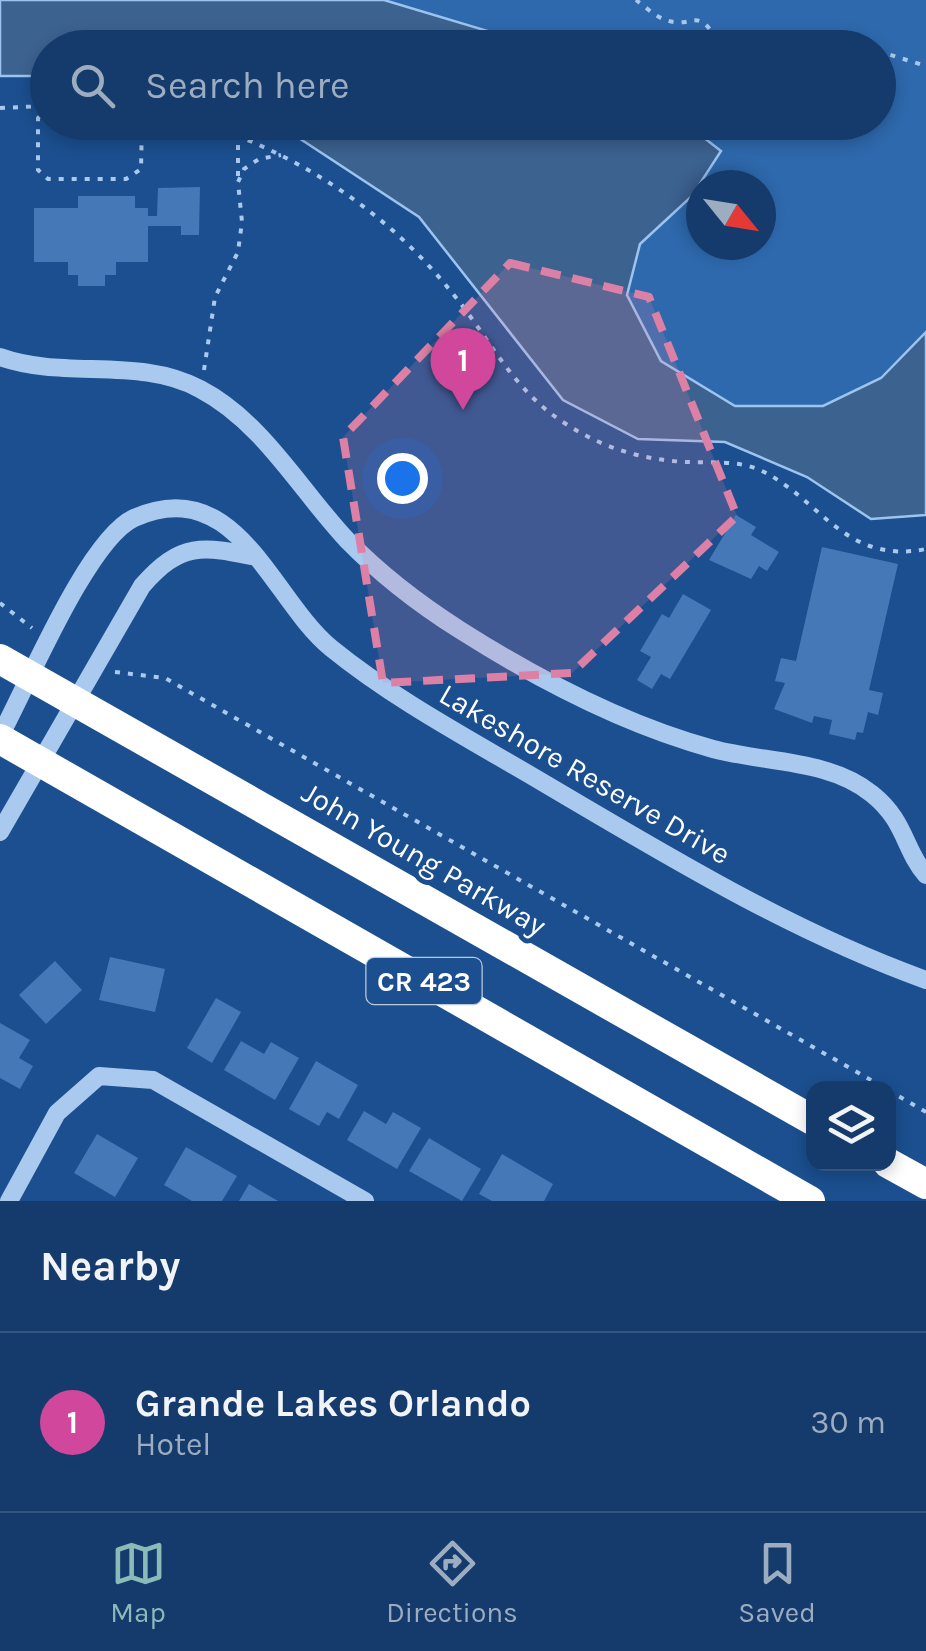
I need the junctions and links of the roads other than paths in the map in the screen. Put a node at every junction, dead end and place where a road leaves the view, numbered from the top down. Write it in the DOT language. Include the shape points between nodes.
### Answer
graph roads {
  1 [pos="0,357"];
  2 [pos="258,557"];
  3 [pos="0,659"];
  4 [pos="33,678"];
  5 [pos="73,700"];
  6 [pos="0,737"];
  7 [pos="38,761"];
  8 [pos="0,832"];
  9 [pos="926,875"];
  10 [pos="926,980"];
  11 [pos="806,1115"];
  12 [pos="896,1167"];
  13 [pos="926,1184"];
  14 [pos="9,1201"];
  15 [pos="365,1201"];
  16 [pos="810,1201"];
  1 -- 9 [label="street" via="160,373 197,386 257,432 349,542 405,593 613,712 717,750 841,775 872,794 903,826"];
  2 -- 4 [label="street, Lakeshore Reserve Drive" via="209,516 179,509 132,519 101,550 48,637"];
  2 -- 5 [label="street" via="205,546 165,559"];
  2 -- 10 [label="street, Lakeshore Reserve Drive" via="328,646 420,709 734,892 862,957"];
  3 -- 4 [label="highway, John Young Parkway / CR 423"];
  4 -- 5 [label="highway, John Young Parkway / CR 423"];
  4 -- 6 [label="street, Lakeshore Reserve Drive"];
  5 -- 7 [label="street"];
  5 -- 11 [label="highway, John Young Parkway / CR 423"];
  6 -- 7 [label="highway, CR 423"];
  7 -- 8 [label="street"];
  7 -- 16 [label="highway, CR 423"];
  12 -- 13 [label="highway"];
  14 -- 15 [label="street" via="57,1113 99,1076 153,1080"];
}
